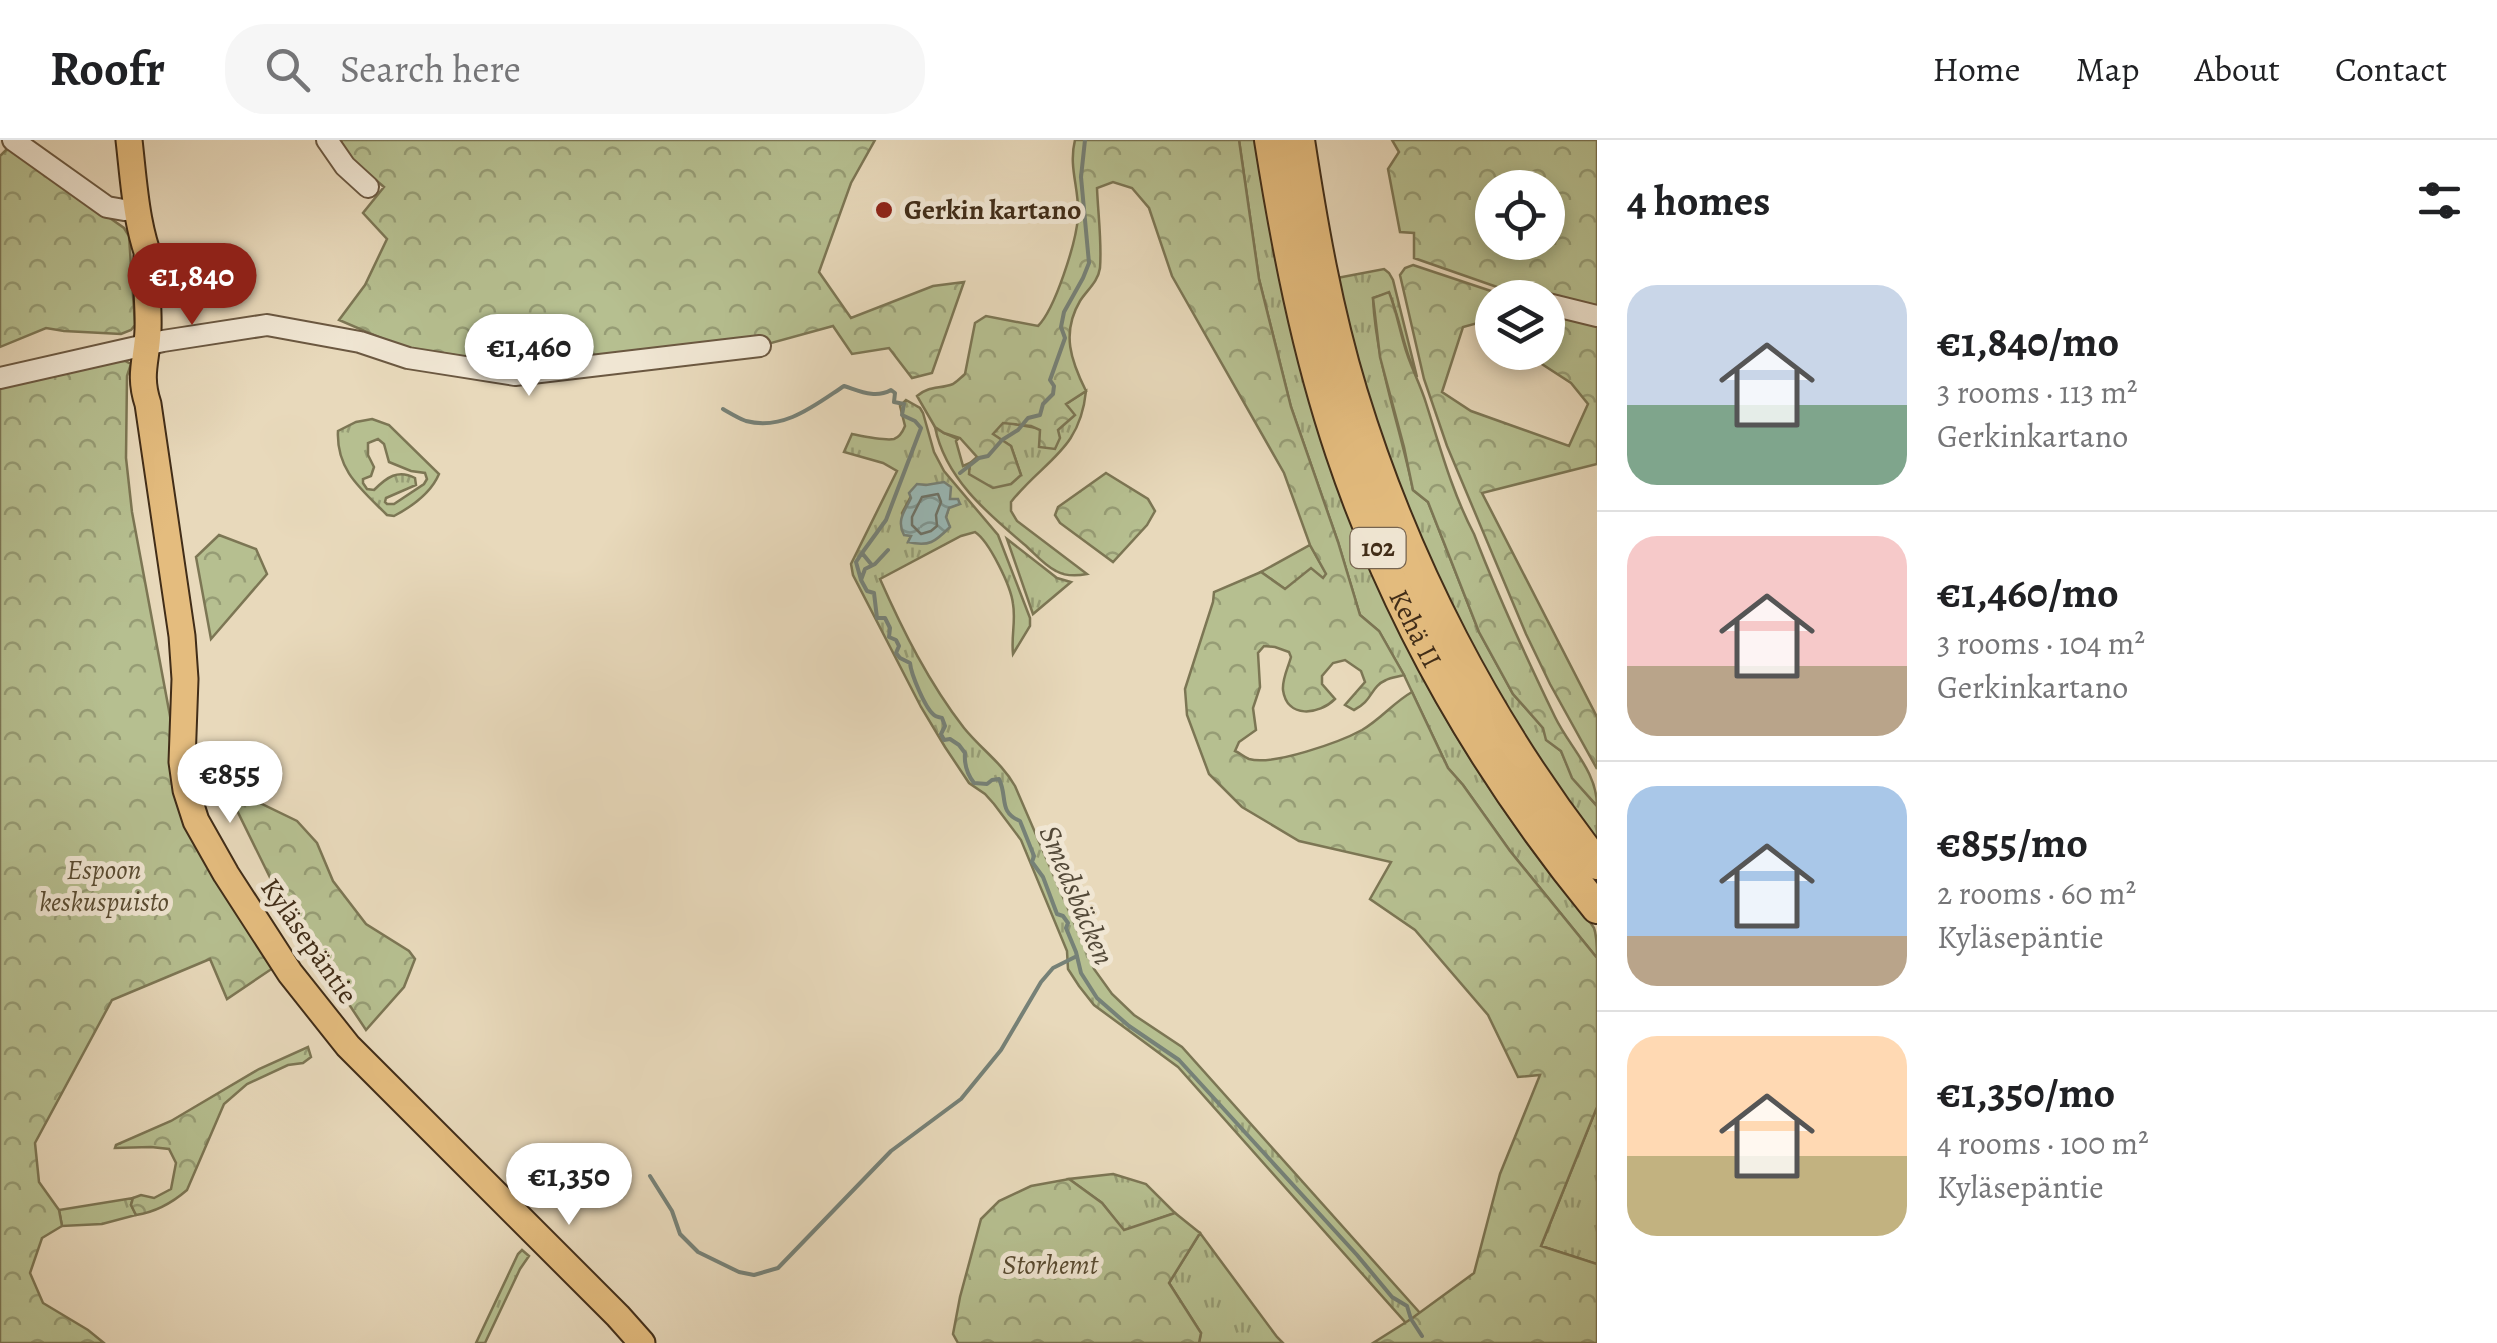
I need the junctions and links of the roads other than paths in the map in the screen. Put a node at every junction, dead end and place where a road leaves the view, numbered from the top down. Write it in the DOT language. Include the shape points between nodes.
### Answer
graph roads {
  1 [pos="13,140"];
  2 [pos="128,140"];
  3 [pos="327,140"];
  4 [pos="1270,140"];
  5 [pos="1299,140"];
  6 [pos="368,187"];
  7 [pos="138,210"];
  8 [pos="1565,308"];
  9 [pos="1597,316"];
  10 [pos="155,342"];
  11 [pos="760,346"];
  12 [pos="0,378"];
  13 [pos="1597,864"];
  14 [pos="1597,908"];
  15 [pos="642,1343"];
  1 -- 7 [label="street" via="107,207"];
  2 -- 7 [label="main road, Kyläsepäntie"];
  3 -- 6 [label="street"];
  4 -- 14 [label="highway, Kehä II / 102" via="1319,381 1391,578 1505,788"];
  5 -- 13 [label="highway, Kehä II / 102" via="1326,294 1352,393 1416,564 1489,705"];
  7 -- 10 [label="main road, Kyläsepäntie" via="165,322"];
  8 -- 9 [label="street"];
  10 -- 11 [label="street" via="267,325 515,375"];
  10 -- 12 [label="street"];
  10 -- 15 [label="main road, Kyläsepäntie" via="148,404 182,636 182,762 196,821 333,1028"];
}
